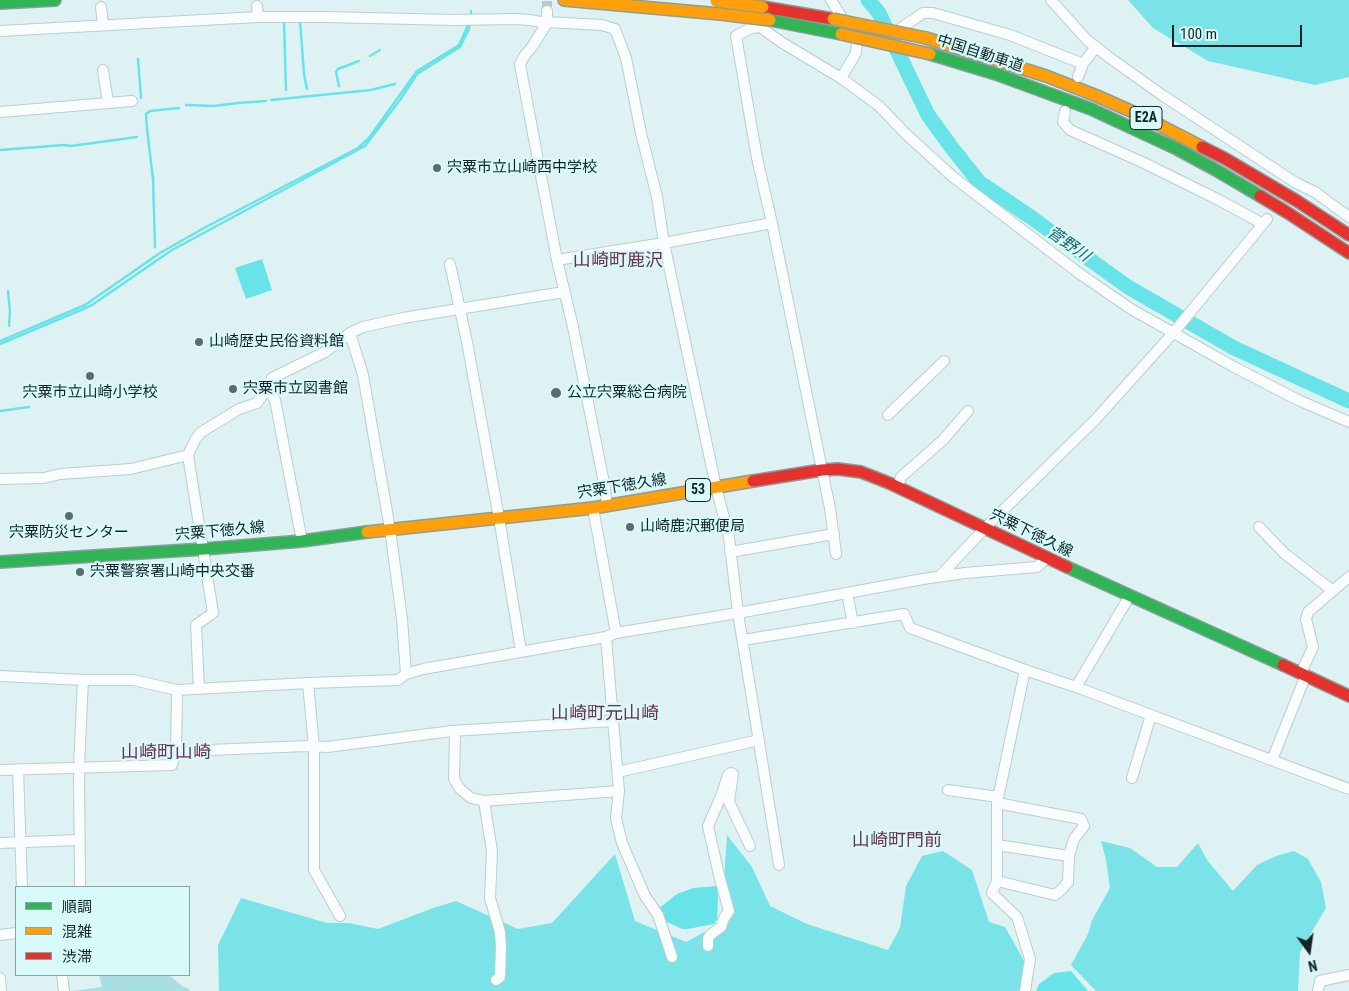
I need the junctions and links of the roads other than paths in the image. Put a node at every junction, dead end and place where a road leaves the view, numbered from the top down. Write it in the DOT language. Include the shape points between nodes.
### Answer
graph roads {
  1 [pos="55,0"];
  2 [pos="564,0"];
  3 [pos="712,0"];
  4 [pos="735,0"];
  5 [pos="831,0"];
  6 [pos="1051,0"];
  7 [pos="0,3"];
  8 [pos="257,6"];
  9 [pos="101,7"];
  10 [pos="547,11"];
  11 [pos="258,17"];
  12 [pos="547,23"];
  13 [pos="103,25"];
  14 [pos="760,27"];
  15 [pos="901,28"];
  16 [pos="0,31"];
  17 [pos="1096,48"];
  18 [pos="1083,64"];
  19 [pos="103,70"];
  20 [pos="1078,77"];
  21 [pos="841,78"];
  22 [pos="132,101"];
  23 [pos="108,103"];
  24 [pos="0,112"];
  25 [pos="1064,112"];
  26 [pos="1349,217"];
  27 [pos="772,223"];
  28 [pos="1349,235"];
  29 [pos="664,243"];
  30 [pos="1349,253"];
  31 [pos="557,260"];
  32 [pos="450,264"];
  33 [pos="564,292"];
  34 [pos="459,309"];
  35 [pos="1174,332"];
  36 [pos="350,333"];
  37 [pos="944,362"];
  38 [pos="267,389"];
  39 [pos="968,411"];
  40 [pos="888,414"];
  41 [pos="1349,422"];
  42 [pos="188,455"];
  43 [pos="822,470"];
  44 [pos="0,480"];
  45 [pos="898,487"];
  46 [pos="716,488"];
  47 [pos="607,505"];
  48 [pos="593,508"];
  49 [pos="500,518"];
  50 [pos="1258,527"];
  51 [pos="985,528"];
  52 [pos="390,529"];
  53 [pos="834,534"];
  54 [pos="302,540"];
  55 [pos="204,549"];
  56 [pos="730,552"];
  57 [pos="836,554"];
  58 [pos="1047,558"];
  59 [pos="0,562"];
  60 [pos="940,576"];
  61 [pos="1349,577"];
  62 [pos="1333,590"];
  63 [pos="847,593"];
  64 [pos="1129,596"];
  65 [pos="738,613"];
  66 [pos="853,623"];
  67 [pos="616,633"];
  68 [pos="606,637"];
  69 [pos="743,640"];
  70 [pos="521,651"];
  71 [pos="1025,670"];
  72 [pos="406,674"];
  73 [pos="1303,674"];
  74 [pos="0,676"];
  75 [pos="83,680"];
  76 [pos="308,683"];
  77 [pos="1076,686"];
  78 [pos="199,689"];
  79 [pos="177,690"];
  80 [pos="1349,696"];
  81 [pos="1151,715"];
  82 [pos="613,721"];
  83 [pos="455,731"];
  84 [pos="759,740"];
  85 [pos="314,747"];
  86 [pos="176,754"];
  87 [pos="1272,760"];
  88 [pos="79,767"];
  89 [pos="18,769"];
  90 [pos="0,770"];
  91 [pos="618,772"];
  92 [pos="1132,778"];
  93 [pos="619,790"];
  94 [pos="948,790"];
  95 [pos="1349,790"];
  96 [pos="998,800"];
  97 [pos="484,801"];
  98 [pos="79,840"];
  99 [pos="21,842"];
  100 [pos="0,843"];
  101 [pos="997,845"];
  102 [pos="750,846"];
  103 [pos="1069,856"];
  104 [pos="779,864"];
  105 [pos="997,881"];
  106 [pos="22,886"];
  107 [pos="80,886"];
  108 [pos="340,916"];
  109 [pos="15,933"];
  110 [pos="0,935"];
  111 [pos="708,946"];
  112 [pos="672,956"];
  113 [pos="1349,975"];
  114 [pos="62,976"];
  115 [pos="0,978"];
  116 [pos="496,980"];
  117 [pos="1,991"];
  118 [pos="64,991"];
  119 [pos="1025,991"];
  120 [pos="1318,991"];
  1 -- 7 [label="main road"];
  2 -- 30 [label="main road, 中国自動車道 / E2A, bridge" via="770,20 930,54 996,74 1091,109 1177,149 1288,213"];
  3 -- 28 [label="main road, 中国自動車道 / E2A, bridge" via="862,24 926,38 1046,76 1142,116 1224,158"];
  4 -- 14 [label="street"];
  5 -- 21 [label="street" via="857,42 856,53"];
  6 -- 17 [label="street"];
  8 -- 11 [label="street"];
  9 -- 13 [label="street"];
  10 -- 12 [label="street"];
  11 -- 12 [label="street" via="515,19"];
  11 -- 13 [label="street"];
  12 -- 29 [label="street" via="602,25 615,29 626,58"];
  12 -- 31 [label="street" via="520,64"];
  13 -- 16 [label="street"];
  14 -- 21 [label="street"];
  14 -- 27 [label="street" via="736,36"];
  15 -- 18 [label="street" via="923,13 933,13 1010,36"];
  17 -- 18 [label="street"];
  17 -- 26 [label="street" via="1293,186 1315,192"];
  18 -- 20 [label="street"];
  19 -- 23 [label="street"];
  21 -- 35 [label="street" via="879,106 953,177 1045,248 1131,309"];
  22 -- 23 [label="street"];
  23 -- 24 [label="street"];
  25 -- 35 [label="street" via="1063,122 1070,130 1265,222"];
  27 -- 29 [label="street"];
  27 -- 43 [label="street"];
  29 -- 31 [label="street"];
  29 -- 46 [label="street"];
  31 -- 33 [label="street"];
  32 -- 34 [label="street"];
  33 -- 34 [label="street"];
  33 -- 47 [label="street"];
  34 -- 36 [label="street" via="388,321"];
  34 -- 49 [label="street"];
  35 -- 41 [label="street" via="1298,400"];
  35 -- 51 [label="street" via="1096,419"];
  36 -- 38 [label="street" via="325,352 272,378"];
  36 -- 52 [label="street" via="363,375"];
  37 -- 40 [label="street"];
  38 -- 42 [label="street" via="257,403 238,409 200,433"];
  38 -- 54 [label="street" via="275,400"];
  39 -- 45 [label="street" via="944,440 901,477"];
  42 -- 44 [label="street" via="131,469"];
  42 -- 55 [label="street"];
  43 -- 45 [label="main road, 宍粟下徳久線 / 53" via="861,472"];
  43 -- 46 [label="main road, 宍粟下徳久線 / 53"];
  43 -- 53 [label="street"];
  45 -- 51 [label="main road, 宍粟下徳久線 / 53"];
  46 -- 47 [label="main road, 宍粟下徳久線 / 53"];
  46 -- 56 [label="street"];
  47 -- 48 [label="main road, 宍粟下徳久線 / 53"];
  48 -- 49 [label="main road, 宍粟下徳久線 / 53"];
  48 -- 67 [label="street"];
  49 -- 52 [label="main road, 宍粟下徳久線 / 53"];
  49 -- 70 [label="street"];
  50 -- 62 [label="street" via="1284,553"];
  51 -- 58 [label="main road, 宍粟下徳久線 / 53"];
  51 -- 60 [label="street"];
  52 -- 54 [label="main road, 宍粟下徳久線 / 53"];
  52 -- 72 [label="street"];
  53 -- 56 [label="street"];
  53 -- 57 [label="street"];
  54 -- 55 [label="main road, 宍粟下徳久線 / 53"];
  55 -- 59 [label="main road, 宍粟下徳久線 / 53"];
  55 -- 78 [label="street" via="213,613 196,625"];
  56 -- 65 [label="street"];
  58 -- 60 [label="street" via="1037,567"];
  58 -- 64 [label="main road, 宍粟下徳久線 / 53"];
  60 -- 63 [label="street"];
  61 -- 62 [label="street"];
  62 -- 73 [label="street" via="1308,612 1306,619 1313,647"];
  63 -- 65 [label="street"];
  63 -- 66 [label="street"];
  64 -- 73 [label="main road, 宍粟下徳久線 / 53"];
  64 -- 77 [label="street"];
  65 -- 67 [label="street"];
  65 -- 69 [label="street"];
  66 -- 69 [label="street"];
  66 -- 71 [label="street" via="904,614 910,628"];
  67 -- 68 [label="street"];
  68 -- 70 [label="street"];
  68 -- 82 [label="street"];
  69 -- 84 [label="street"];
  70 -- 72 [label="street" via="423,668"];
  71 -- 77 [label="street"];
  71 -- 96 [label="street"];
  72 -- 76 [label="street" via="398,680"];
  73 -- 80 [label="main road, 宍粟下徳久線 / 53"];
  73 -- 87 [label="street"];
  74 -- 75 [label="street"];
  75 -- 79 [label="street" via="133,680"];
  75 -- 88 [label="street"];
  76 -- 78 [label="street"];
  76 -- 85 [label="street"];
  77 -- 81 [label="street"];
  78 -- 79 [label="street"];
  79 -- 86 [label="street"];
  81 -- 87 [label="street"];
  81 -- 92 [label="street"];
  82 -- 83 [label="street"];
  82 -- 91 [label="street"];
  83 -- 85 [label="street"];
  83 -- 97 [label="street" via="454,779 470,798"];
  84 -- 91 [label="street"];
  84 -- 104 [label="street"];
  85 -- 86 [label="street"];
  85 -- 108 [label="street" via="314,870"];
  86 -- 88 [label="street" via="172,765"];
  87 -- 95 [label="street"];
  88 -- 89 [label="street"];
  88 -- 98 [label="street"];
  89 -- 90 [label="street"];
  89 -- 99 [label="street"];
  91 -- 93 [label="street"];
  93 -- 97 [label="street"];
  93 -- 112 [label="street" via="616,818 622,843 658,915"];
  94 -- 96 [label="street"];
  96 -- 101 [label="street"];
  96 -- 103 [label="street" via="1082,819 1084,826 1074,840"];
  97 -- 116 [label="street" via="492,851 490,898 500,932 500,977"];
  98 -- 99 [label="street"];
  98 -- 107 [label="street"];
  99 -- 100 [label="street"];
  99 -- 106 [label="street"];
  101 -- 103 [label="street"];
  101 -- 105 [label="street"];
  102 -- 111 [label="street" via="729,802 734,774 731,772 708,826 729,911 721,927 710,935"];
  103 -- 105 [label="street" via="1068,882 1055,895"];
  105 -- 119 [label="street" via="992,893 1017,917 1030,959"];
  109 -- 110 [label="street"];
  113 -- 120 [label="street" via="1320,981"];
  114 -- 118 [label="street"];
  115 -- 117 [label="street"];
}
